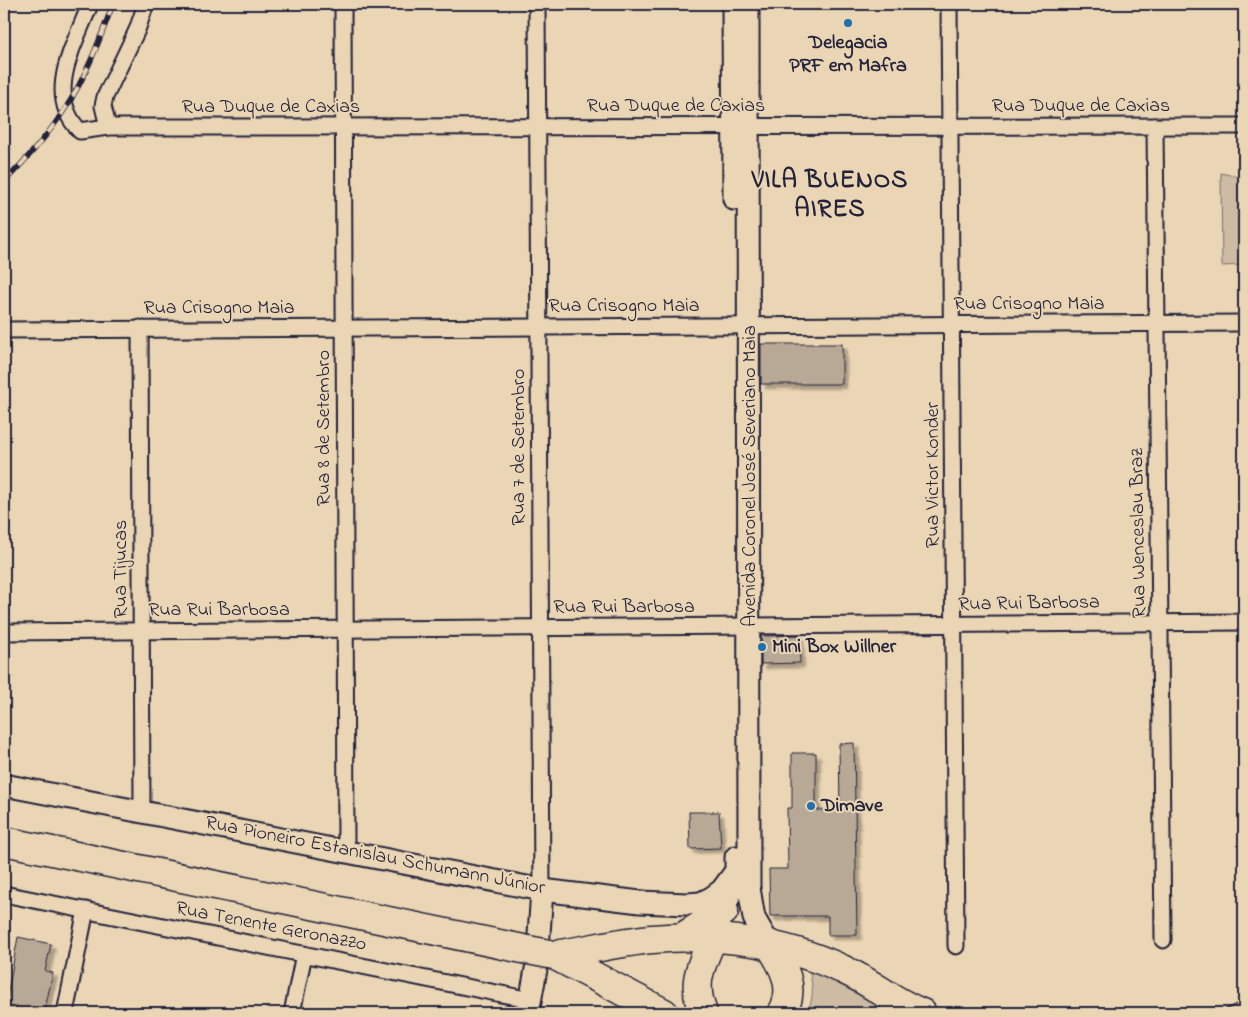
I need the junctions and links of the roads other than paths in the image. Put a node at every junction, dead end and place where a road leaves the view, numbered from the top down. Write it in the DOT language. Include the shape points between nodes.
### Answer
graph roads {
  1 [pos="90,4"];
  2 [pos="146,4"];
  3 [pos="343,4"];
  4 [pos="536,4"];
  5 [pos="733,4"];
  6 [pos="748,4"];
  7 [pos="949,4"];
  8 [pos="741,126"];
  9 [pos="950,126"];
  10 [pos="1155,126"];
  11 [pos="1244,126"];
  12 [pos="344,127"];
  13 [pos="537,127"];
  14 [pos="108,128"];
  15 [pos="1244,323"];
  16 [pos="1157,324"];
  17 [pos="952,325"];
  18 [pos="539,326"];
  19 [pos="742,326"];
  20 [pos="140,328"];
  21 [pos="344,328"];
  22 [pos="4,330"];
  23 [pos="1244,622"];
  24 [pos="1160,623"];
  25 [pos="954,624"];
  26 [pos="743,626"];
  27 [pos="540,628"];
  28 [pos="345,630"];
  29 [pos="142,631"];
  30 [pos="4,632"];
  31 [pos="4,785"];
  32 [pos="142,810"];
  33 [pos="4,841"];
  34 [pos="346,851"];
  35 [pos="736,871"];
  36 [pos="542,890"];
  37 [pos="4,894"];
  38 [pos="86,910"];
  39 [pos="724,911"];
  40 [pos="684,936"];
  41 [pos="713,937"];
  42 [pos="1163,940"];
  43 [pos="769,944"];
  44 [pos="956,946"];
  45 [pos="304,954"];
  46 [pos="554,955"];
  47 [pos="1244,1006"];
  48 [pos="529,1007"];
  49 [pos="65,1013"];
  50 [pos="292,1013"];
  51 [pos="664,1013"];
  52 [pos="703,1013"];
  53 [pos="782,1013"];
  54 [pos="922,1013"];
  55 [pos="1229,1013"];
  1 -- 14 [label="street, Rua Duque de Caxias" via="62,78 66,108 80,131"];
  2 -- 14 [label="street" via="105,97 103,106"];
  3 -- 12 [label="street, Rua 8 de Setembro"];
  4 -- 13 [label="street, Rua 7 de Setembro"];
  5 -- 8 [label="main road, Avenida Coronel José Severiano Maia"];
  6 -- 8 [label="main road, Avenida Coronel José Severiano Maia"];
  7 -- 9 [label="street, Rua Victor Konder"];
  8 -- 9 [label="street, Rua Duque de Caxias"];
  8 -- 13 [label="street, Rua Duque de Caxias"];
  8 -- 19 [label="main road, Avenida Coronel José Severiano Maia"];
  9 -- 10 [label="street, Rua Duque de Caxias"];
  9 -- 17 [label="street, Rua Victor Konder"];
  10 -- 11 [label="street, Rua Duque de Caxias"];
  10 -- 16 [label="street, Rua Wenceslau Braz"];
  12 -- 13 [label="street, Rua Duque de Caxias"];
  12 -- 14 [label="street, Rua Duque de Caxias"];
  12 -- 21 [label="street, Rua 8 de Setembro"];
  13 -- 18 [label="street, Rua 7 de Setembro"];
  15 -- 16 [label="street, Rua Crisogno Maia"];
  16 -- 17 [label="street, Rua Crisogno Maia"];
  16 -- 24 [label="street, Rua Wenceslau Braz"];
  17 -- 19 [label="street, Rua Crisogno Maia"];
  17 -- 25 [label="street, Rua Victor Konder"];
  18 -- 19 [label="street, Rua Crisogno Maia"];
  18 -- 21 [label="street, Rua Crisogno Maia"];
  18 -- 27 [label="street, Rua 7 de Setembro"];
  19 -- 26 [label="main road, Avenida Coronel José Severiano Maia"];
  20 -- 21 [label="street, Rua Crisogno Maia"];
  20 -- 22 [label="street, Rua Crisogno Maia"];
  20 -- 29 [label="street, Rua Tijucas"];
  21 -- 28 [label="street, Rua 8 de Setembro"];
  23 -- 24 [label="street, Rua Rui Barbosa"];
  24 -- 25 [label="street, Rua Rui Barbosa"];
  24 -- 42 [label="street, Rua Wenceslau Braz"];
  25 -- 26 [label="street, Rua Rui Barbosa"];
  25 -- 44 [label="street, Rua Victor Konder"];
  26 -- 27 [label="street, Rua Rui Barbosa"];
  26 -- 35 [label="main road, Avenida Coronel José Severiano Maia"];
  26 -- 43 [label="main road, Avenida Coronel José Severiano Maia" via="749,888 754,918"];
  27 -- 28 [label="street, Rua Rui Barbosa"];
  27 -- 36 [label="street, Rua 7 de Setembro"];
  28 -- 29 [label="street, Rua Rui Barbosa"];
  28 -- 34 [label="street, Rua 8 de Setembro"];
  29 -- 30 [label="street, Rua Rui Barbosa"];
  29 -- 32 [label="street, Rua Tijucas"];
  31 -- 32 [label="main road, Rua Pioneiro Estanislau Schumann Júnior"];
  32 -- 34 [label="main road, Rua Pioneiro Estanislau Schumann Júnior"];
  33 -- 46 [label="highway, bridge"];
  34 -- 36 [label="main road, Rua Pioneiro Estanislau Schumann Júnior"];
  35 -- 36 [label="main road, Rua Pioneiro Estanislau Schumann Júnior" via="722,890 694,904 640,902"];
  35 -- 39 [label="main road, Avenida Coronel José Severiano Maia"];
  36 -- 48 [label="main road"];
  37 -- 38 [label="street, Rua Tenente Geronazzo"];
  38 -- 45 [label="street, Rua Tenente Geronazzo"];
  38 -- 49 [label="street"];
  39 -- 40 [label="highway"];
  39 -- 41 [label="main road, Avenida Coronel José Severiano Maia"];
  40 -- 41 [label="highway"];
  40 -- 46 [label="highway"];
  41 -- 43 [label="highway"];
  41 -- 52 [label="highway" via="698,975 697,996"];
  43 -- 53 [label="highway" via="786,969 787,1005"];
  43 -- 54 [label="highway" via="844,970 899,1004"];
  45 -- 48 [label="street, Rua Tenente Geronazzo"];
  45 -- 50 [label="street"];
  46 -- 51 [label="highway"];
  47 -- 55 [label="lane"];
}
